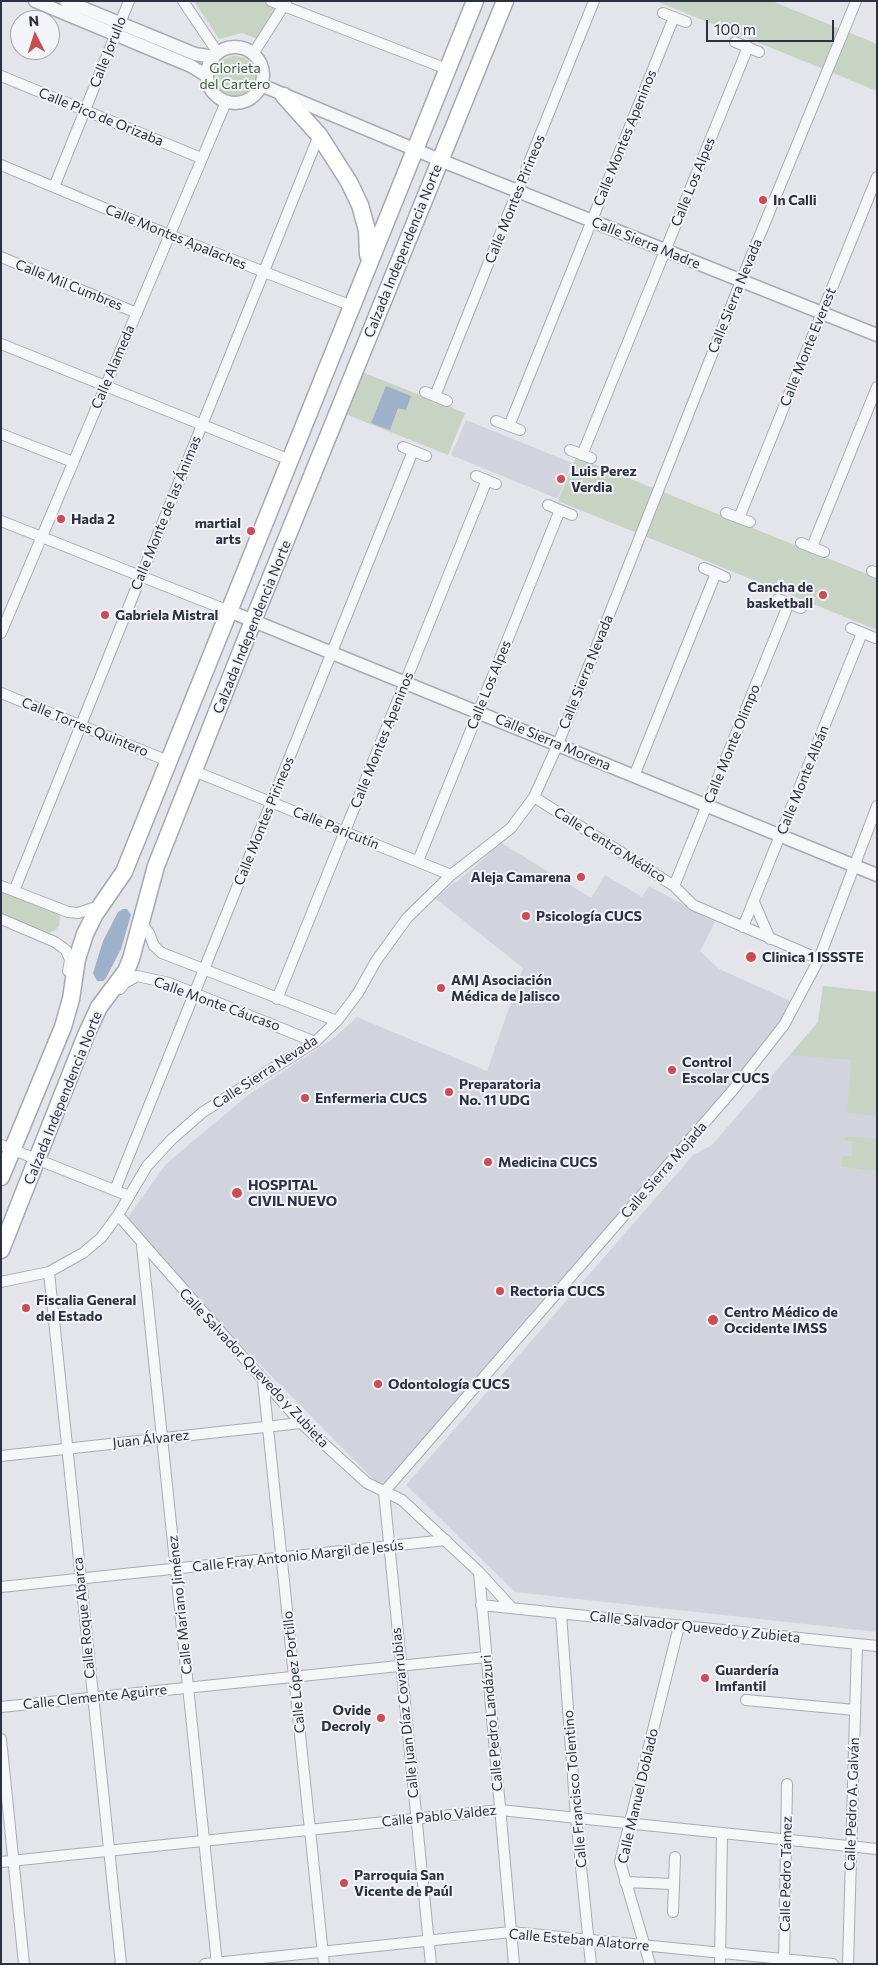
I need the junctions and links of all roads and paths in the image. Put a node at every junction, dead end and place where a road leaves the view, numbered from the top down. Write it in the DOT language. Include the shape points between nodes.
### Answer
graph roads {
  1 [pos="35,1"];
  2 [pos="66,1"];
  3 [pos="129,1"];
  4 [pos="183,1"];
  5 [pos="271,1"];
  6 [pos="475,1"];
  7 [pos="505,1"];
  8 [pos="594,1"];
  9 [pos="856,1"];
  10 [pos="285,4"];
  11 [pos="663,13"];
  12 [pos="674,17"];
  13 [pos="686,22"];
  14 [pos="118,29"];
  15 [pos="735,42"];
  16 [pos="748,47"];
  17 [pos="759,52"];
  18 [pos="253,54"];
  19 [pos="216,55"];
  20 [pos="447,69"];
  21 [pos="1,76"];
  22 [pos="207,76"];
  23 [pos="261,85"];
  24 [pos="284,96"];
  25 [pos="226,102"];
  26 [pos="85,110"];
  27 [pos="319,135"];
  28 [pos="415,150"];
  29 [pos="201,158"];
  30 [pos="440,160"];
  31 [pos="1,165"];
  32 [pos="877,177"];
  33 [pos="54,187"];
  34 [pos="518,191"];
  35 [pos="592,221"];
  36 [pos="169,235"];
  37 [pos="665,250"];
  38 [pos="1,257"];
  39 [pos="368,262"];
  40 [pos="264,272"];
  41 [pos="741,281"];
  42 [pos="352,306"];
  43 [pos="136,312"];
  44 [pos="822,313"];
  45 [pos="877,335"];
  46 [pos="1,344"];
  47 [pos="105,387"];
  48 [pos="877,387"];
  49 [pos="425,392"];
  50 [pos="435,396"];
  51 [pos="447,401"];
  52 [pos="496,420"];
  53 [pos="202,425"];
  54 [pos="509,426"];
  55 [pos="520,430"];
  56 [pos="1,434"];
  57 [pos="570,450"];
  58 [pos="426,456"];
  59 [pos="290,460"];
  60 [pos="73,462"];
  61 [pos="476,476"];
  62 [pos="548,505"];
  63 [pos="560,510"];
  64 [pos="726,513"];
  65 [pos="572,515"];
  66 [pos="739,518"];
  67 [pos="1,521"];
  68 [pos="750,522"];
  69 [pos="42,537"];
  70 [pos="801,542"];
  71 [pos="812,547"];
  72 [pos="824,552"];
  73 [pos="704,568"];
  74 [pos="141,576"];
  75 [pos="778,598"];
  76 [pos="789,603"];
  77 [pos="801,608"];
  78 [pos="6,610"];
  79 [pos="229,611"];
  80 [pos="253,621"];
  81 [pos="851,628"];
  82 [pos="1,633"];
  83 [pos="862,633"];
  84 [pos="875,638"];
  85 [pos="332,652"];
  86 [pos="406,682"];
  87 [pos="1,693"];
  88 [pos="479,711"];
  89 [pos="81,725"];
  90 [pos="558,744"];
  91 [pos="168,761"];
  92 [pos="194,771"];
  93 [pos="634,776"];
  94 [pos="534,797"];
  95 [pos="271,802"];
  96 [pos="707,806"];
  97 [pos="877,806"];
  98 [pos="345,832"];
  99 [pos="781,836"];
  100 [pos="418,861"];
  101 [pos="853,865"];
  102 [pos="451,875"];
  103 [pos="877,875"];
  104 [pos="1,886"];
  105 [pos="674,886"];
  106 [pos="14,891"];
  107 [pos="105,901"];
  108 [pos="754,902"];
  109 [pos="2,920"];
  110 [pos="142,924"];
  111 [pos="743,927"];
  112 [pos="770,939"];
  113 [pos="819,959"];
  114 [pos="204,970"];
  115 [pos="194,993"];
  116 [pos="71,999"];
  117 [pos="277,999"];
  118 [pos="99,1007"];
  119 [pos="337,1021"];
  120 [pos="316,1042"];
  121 [pos="6,1147"];
  122 [pos="37,1159"];
  123 [pos="1,1177"];
  124 [pos="115,1190"];
  125 [pos="129,1196"];
  126 [pos="118,1216"];
  127 [pos="142,1246"];
  128 [pos="1,1250"];
  129 [pos="49,1272"];
  130 [pos="1,1282"];
  131 [pos="263,1380"];
  132 [pos="302,1423"];
  133 [pos="268,1427"];
  134 [pos="162,1438"];
  135 [pos="67,1449"];
  136 [pos="1,1456"];
  137 [pos="384,1492"];
  138 [pos="446,1540"];
  139 [pos="388,1546"];
  140 [pos="282,1557"];
  141 [pos="176,1568"];
  142 [pos="479,1572"];
  143 [pos="80,1578"];
  144 [pos="1,1587"];
  145 [pos="482,1605"];
  146 [pos="512,1608"];
  147 [pos="561,1614"];
  148 [pos="679,1626"];
  149 [pos="857,1644"];
  150 [pos="877,1646"];
  151 [pos="486,1657"];
  152 [pos="400,1666"];
  153 [pos="294,1677"];
  154 [pos="188,1687"];
  155 [pos="93,1699"];
  156 [pos="746,1700"];
  157 [pos="1,1707"];
  158 [pos="855,1710"];
  159 [pos="1,1739"];
  160 [pos="787,1784"];
  161 [pos="500,1810"];
  162 [pos="416,1818"];
  163 [pos="576,1818"];
  164 [pos="630,1823"];
  165 [pos="310,1830"];
  166 [pos="722,1833"];
  167 [pos="787,1840"];
  168 [pos="205,1841"];
  169 [pos="851,1846"];
  170 [pos="877,1848"];
  171 [pos="109,1850"];
  172 [pos="674,1858"];
  173 [pos="14,1861"];
  174 [pos="1,1862"];
  175 [pos="625,1882"];
  176 [pos="673,1884"];
  177 [pos="673,1912"];
  178 [pos="511,1932"];
  179 [pos="588,1940"];
  180 [pos="429,1941"];
  181 [pos="644,1945"];
  182 [pos="323,1952"];
  183 [pos="720,1953"];
  184 [pos="784,1962"];
  185 [pos="217,1963"];
  186 [pos="24,1964"];
  187 [pos="120,1964"];
  188 [pos="205,1964"];
  189 [pos="324,1964"];
  190 [pos="431,1964"];
  191 [pos="514,1964"];
  192 [pos="590,1964"];
  193 [pos="650,1964"];
  194 [pos="720,1964"];
  195 [pos="833,1964"];
  196 [pos="848,1964"];
  1 -- 14 [label="street"];
  2 -- 14 [label="street"];
  3 -- 14 [label="street, Calle Jorullo"];
  4 -- 19 [label="street"];
  5 -- 10 [label="street"];
  6 -- 20 [label="main road, Calzada Independencia Norte"];
  7 -- 30 [label="main road, Calzada Independencia Norte"];
  8 -- 34 [label="street, Calle Montes Pirineos"];
  9 -- 41 [label="street, Calle Sierra Nevada"];
  10 -- 18 [label="street"];
  10 -- 20 [label="street"];
  11 -- 12 [label="street"];
  12 -- 13 [label="street"];
  12 -- 35 [label="street, Calle Montes Apeninos"];
  14 -- 19 [label="street" via="195,54"];
  14 -- 22 [label="street"];
  14 -- 26 [label="street, Calle Jorullo"];
  15 -- 16 [label="street"];
  16 -- 17 [label="street"];
  16 -- 37 [label="street, Calle Los Alpes"];
  18 -- 19 [label="street" via="232,48"];
  18 -- 23 [label="street" via="262,68"];
  19 -- 22 [label="street"];
  20 -- 28 [label="main road, Calzada Independencia Norte"];
  21 -- 26 [label="street, Calle Pico de Orizaba"];
  22 -- 25 [label="street" via="212,92"];
  23 -- 24 [label="street, Calle Sierra Madre"];
  23 -- 25 [label="street" via="257,93 243,102"];
  24 -- 27 [label="main road"];
  24 -- 28 [label="street, Calle Sierra Madre"];
  25 -- 29 [label="street, Calle Alameda"];
  26 -- 29 [label="street, Calle Pico de Orizaba"];
  26 -- 33 [label="street, Calle Jorullo"];
  27 -- 39 [label="main road" via="360,205 368,230"];
  27 -- 40 [label="street, Calle Monte de las Ánimas"];
  28 -- 30 [label="street, Calle Sierra Madre"];
  28 -- 39 [label="main road, Calzada Independencia Norte"];
  29 -- 36 [label="street, Calle Alameda"];
  30 -- 34 [label="street, Calle Sierra Madre"];
  30 -- 80 [label="main road, Calzada Independencia Norte"];
  31 -- 33 [label="street, Calle Montes Apalaches"];
  32 -- 44 [label="street, Calle Monte Everest"];
  33 -- 36 [label="street, Calle Montes Apalaches"];
  34 -- 35 [label="street, Calle Sierra Madre"];
  34 -- 50 [label="street, Calle Montes Pirineos"];
  35 -- 37 [label="street, Calle Sierra Madre"];
  35 -- 54 [label="street, Calle Montes Apeninos"];
  36 -- 40 [label="street, Calle Montes Apalaches"];
  36 -- 43 [label="street, Calle Alameda"];
  37 -- 41 [label="street, Calle Sierra Madre"];
  37 -- 57 [label="street, Calle Los Alpes" via="587,457"];
  38 -- 43 [label="street, Calle Mil Cumbres"];
  39 -- 42 [label="main road, Calzada Independencia Norte"];
  40 -- 42 [label="street, Calle Montes Apalaches"];
  40 -- 53 [label="street, Calle Monte de las Ánimas"];
  41 -- 44 [label="street, Calle Sierra Madre"];
  41 -- 90 [label="street, Calle Sierra Nevada"];
  42 -- 59 [label="main road, Calzada Independencia Norte"];
  43 -- 47 [label="street, Calle Alameda"];
  44 -- 45 [label="street, Calle Sierra Madre"];
  44 -- 66 [label="street, Calle Monte Everest"];
  46 -- 47 [label="street"];
  47 -- 53 [label="street"];
  47 -- 60 [label="street, Calle Alameda"];
  48 -- 71 [label="street"];
  49 -- 50 [label="street"];
  50 -- 51 [label="street"];
  52 -- 54 [label="street"];
  53 -- 59 [label="street"];
  53 -- 74 [label="street, Calle Monte de las Ánimas"];
  54 -- 55 [label="street"];
  56 -- 60 [label="street"];
  58 -- 85 [label="street, Calle Montes Pirineos" via="408,449"];
  59 -- 79 [label="main road, Calzada Independencia Norte"];
  60 -- 69 [label="street, Calle Alameda"];
  61 -- 86 [label="street, Calle Montes Apeninos" via="492,482"];
  62 -- 63 [label="street"];
  63 -- 65 [label="street"];
  63 -- 88 [label="street, Calle Los Alpes"];
  64 -- 66 [label="street"];
  66 -- 68 [label="street"];
  67 -- 69 [label="street"];
  69 -- 74 [label="street"];
  69 -- 78 [label="street, Calle Alameda"];
  70 -- 71 [label="street"];
  71 -- 72 [label="street"];
  73 -- 93 [label="street" via="720,575"];
  74 -- 79 [label="street"];
  74 -- 89 [label="street, Calle Monte de las Ánimas"];
  75 -- 76 [label="street"];
  76 -- 77 [label="street"];
  76 -- 96 [label="street, Calle Monte Olimpo"];
  78 -- 82 [label="street, Calle Alameda"];
  79 -- 80 [label="street, Calle Sierra Morena"];
  79 -- 91 [label="main road, Calzada Independencia Norte"];
  80 -- 85 [label="street, Calle Sierra Morena"];
  80 -- 92 [label="main road, Calzada Independencia Norte"];
  81 -- 83 [label="street"];
  83 -- 84 [label="street"];
  83 -- 99 [label="street, Calle Monte Albán"];
  85 -- 86 [label="street, Calle Sierra Morena"];
  85 -- 95 [label="street, Calle Montes Pirineos"];
  86 -- 88 [label="street, Calle Sierra Morena"];
  86 -- 98 [label="street, Calle Montes Apeninos"];
  87 -- 89 [label="street, Calle Torres Quintero"];
  88 -- 90 [label="street, Calle Sierra Morena"];
  88 -- 100 [label="street, Calle Los Alpes"];
  89 -- 91 [label="street, Calle Torres Quintero"];
  89 -- 106 [label="street, Calle Monte de las Ánimas"];
  90 -- 93 [label="street, Calle Sierra Morena"];
  90 -- 94 [label="street, Calle Sierra Nevada"];
  91 -- 107 [label="main road, Calzada Independencia Norte" via="124,872"];
  92 -- 95 [label="street, Calle Paricutín"];
  92 -- 110 [label="main road, Calzada Independencia Norte" via="156,866"];
  93 -- 96 [label="street, Calle Sierra Morena"];
  94 -- 102 [label="street, Calle Sierra Nevada" via="510,828"];
  94 -- 105 [label="street, Calle Centro Médico"];
  95 -- 98 [label="street, Calle Paricutín"];
  95 -- 114 [label="street, Calle Montes Pirineos"];
  96 -- 99 [label="street, Calle Sierra Morena"];
  96 -- 105 [label="street, Calle Monte Olimpo"];
  97 -- 101 [label="street, Calle Sierra Mojada"];
  98 -- 100 [label="street, Calle Paricutín"];
  98 -- 117 [label="street, Calle Montes Apeninos"];
  99 -- 101 [label="street, Calle Sierra Morena"];
  99 -- 108 [label="street, Calle Monte Albán"];
  100 -- 102 [label="street, Calle Paricutín"];
  101 -- 103 [label="street, Calle Sierra Morena"];
  101 -- 113 [label="street, Calle Sierra Mojada"];
  102 -- 119 [label="street, Calle Sierra Nevada" via="407,918"];
  104 -- 106 [label="street"];
  105 -- 111 [label="street, Calle Centro Médico" via="693,905"];
  106 -- 107 [label="street" via="68,912 95,908"];
  107 -- 116 [label="main road, Calzada Independencia Norte" via="85,934 77,959"];
  108 -- 111 [label="street, Calle Monte Albán"];
  108 -- 112 [label="street"];
  109 -- 116 [label="street" via="55,942 66,950 70,960 67,984"];
  110 -- 114 [label="street, Calle Monte Cáucaso" via="162,954"];
  110 -- 118 [label="main road, Calzada Independencia Norte" via="126,971"];
  111 -- 112 [label="street, Calle Centro Médico"];
  112 -- 113 [label="street, Calle Centro Médico"];
  113 -- 137 [label="street, Calle Sierra Mojada" via="784,1025 734,1090"];
  114 -- 115 [label="street, Calle Montes Pirineos"];
  114 -- 117 [label="street, Calle Monte Cáucaso"];
  115 -- 118 [label="street, Calle Monte Cáucaso" via="137,976 125,983 110,1002"];
  115 -- 120 [label="street, Calle Monte Cáucaso"];
  115 -- 124 [label="street, Calle Montes Pirineos"];
  116 -- 121 [label="main road, Calzada Independencia Norte" via="63,1026"];
  117 -- 119 [label="street, Calle Monte Cáucaso"];
  118 -- 122 [label="main road, Calzada Independencia Norte"];
  119 -- 120 [label="street, Calle Sierra Nevada"];
  120 -- 125 [label="street, Calle Sierra Nevada" via="189,1124 159,1152"];
  121 -- 122 [label="street"];
  121 -- 123 [label="main road, Calzada Independencia Norte"];
  122 -- 124 [label="street"];
  122 -- 128 [label="main road, Calzada Independencia Norte"];
  124 -- 125 [label="street"];
  125 -- 126 [label="street, Calle Sierra Nevada"];
  126 -- 127 [label="street, Calle Salvador Quevedo y Zubieta"];
  126 -- 129 [label="street, Calle Sierra Nevada" via="101,1238 83,1253"];
  127 -- 131 [label="street, Calle Salvador Quevedo y Zubieta"];
  127 -- 134 [label="street, Calle Mariano Jiménez"];
  129 -- 130 [label="street, Calle Sierra Nevada"];
  129 -- 135 [label="street, Calle Roque Abarca"];
  131 -- 132 [label="street, Calle Salvador Quevedo y Zubieta"];
  131 -- 133 [label="street, Calle López Portillo"];
  132 -- 133 [label="street, Juan Álvarez"];
  132 -- 137 [label="street, Calle Salvador Quevedo y Zubieta" via="368,1484"];
  133 -- 134 [label="street, Juan Álvarez"];
  133 -- 140 [label="street, Calle López Portillo"];
  134 -- 135 [label="street, Juan Álvarez"];
  134 -- 141 [label="street, Calle Mariano Jiménez"];
  135 -- 136 [label="street, Juan Álvarez"];
  135 -- 143 [label="street, Calle Roque Abarca"];
  137 -- 138 [label="street, Calle Salvador Quevedo y Zubieta" via="402,1500"];
  137 -- 139 [label="street, Calle Juan Díaz Covarrubias"];
  138 -- 139 [label="street, Calle Fray Antonio Margil de Jesús"];
  138 -- 142 [label="street, Calle Salvador Quevedo y Zubieta"];
  139 -- 140 [label="street, Calle Fray Antonio Margil de Jesús"];
  139 -- 152 [label="street, Calle Juan Díaz Covarrubias"];
  140 -- 141 [label="street, Calle Fray Antonio Margil de Jesús"];
  140 -- 153 [label="street, Calle López Portillo"];
  141 -- 143 [label="street, Calle Fray Antonio Margil de Jesús"];
  141 -- 154 [label="street, Calle Mariano Jiménez"];
  142 -- 145 [label="street, Calle Pedro Landázuri"];
  142 -- 146 [label="street, Calle Salvador Quevedo y Zubieta"];
  143 -- 144 [label="street, Calle Fray Antonio Margil de Jesús"];
  143 -- 155 [label="street, Calle Roque Abarca"];
  145 -- 146 [label="street, Calle Salvador Quevedo y Zubieta"];
  145 -- 151 [label="street, Calle Pedro Landázuri"];
  146 -- 147 [label="street, Calle Salvador Quevedo y Zubieta"];
  147 -- 148 [label="street, Calle Salvador Quevedo y Zubieta"];
  147 -- 163 [label="street, Calle Francisco Tolentino"];
  148 -- 149 [label="street, Calle Salvador Quevedo y Zubieta"];
  148 -- 164 [label="street, Calle Manuel Doblado"];
  149 -- 150 [label="street, Calle Salvador Quevedo y Zubieta"];
  149 -- 158 [label="street, Calle Pedro A. Galván"];
  151 -- 152 [label="street, Calle Clemente Aguirre"];
  151 -- 161 [label="street, Calle Pedro Landázuri"];
  152 -- 153 [label="street, Calle Clemente Aguirre"];
  152 -- 162 [label="street, Calle Juan Díaz Covarrubias"];
  153 -- 154 [label="street, Calle Clemente Aguirre"];
  153 -- 165 [label="street, Calle López Portillo"];
  154 -- 155 [label="street, Calle Clemente Aguirre"];
  154 -- 168 [label="street, Calle Mariano Jiménez"];
  155 -- 157 [label="street, Calle Clemente Aguirre"];
  155 -- 171 [label="street, Calle Roque Abarca"];
  156 -- 158 [label="street"];
  158 -- 169 [label="street, Calle Pedro A. Galván"];
  159 -- 173 [label="street"];
  160 -- 167 [label="street, Calle Pedro Támez"];
  161 -- 162 [label="street, Calle Pablo Valdez"];
  161 -- 163 [label="street, Calle Pablo Valdez"];
  161 -- 178 [label="street, Calle Pedro Landázuri"];
  162 -- 165 [label="street, Calle Pablo Valdez"];
  162 -- 180 [label="street, Calle Juan Díaz Covarrubias"];
  163 -- 164 [label="street, Calle Pablo Valdez"];
  163 -- 179 [label="street, Calle Francisco Tolentino"];
  164 -- 166 [label="street, Calle Pablo Valdez"];
  164 -- 175 [label="street, Calle Manuel Doblado" via="620,1862"];
  165 -- 168 [label="street, Calle Pablo Valdez"];
  165 -- 182 [label="street, Calle López Portillo"];
  166 -- 167 [label="street, Calle Pablo Valdez"];
  166 -- 183 [label="street"];
  167 -- 169 [label="street, Calle Pablo Valdez"];
  167 -- 184 [label="street, Calle Pedro Támez"];
  168 -- 171 [label="street, Calle Pablo Valdez"];
  168 -- 185 [label="street, Calle Mariano Jiménez"];
  169 -- 170 [label="street, Calle Pablo Valdez"];
  169 -- 196 [label="street, Calle Pedro A. Galván"];
  171 -- 173 [label="street, Calle Pablo Valdez"];
  171 -- 187 [label="street, Calle Roque Abarca"];
  172 -- 176 [label="street"];
  173 -- 174 [label="street, Calle Pablo Valdez"];
  173 -- 186 [label="street"];
  175 -- 176 [label="street"];
  175 -- 181 [label="street, Calle Manuel Doblado"];
  176 -- 177 [label="street"];
  178 -- 179 [label="street, Calle Esteban Alatorre"];
  178 -- 180 [label="street, Calle Esteban Alatorre"];
  178 -- 191 [label="street, Calle Pedro Landázuri"];
  179 -- 181 [label="street, Calle Esteban Alatorre"];
  179 -- 192 [label="street, Calle Francisco Tolentino"];
  180 -- 182 [label="street, Calle Esteban Alatorre"];
  180 -- 190 [label="street, Calle Juan Díaz Covarrubias"];
  181 -- 183 [label="street, Calle Esteban Alatorre"];
  181 -- 193 [label="street, Calle Manuel Doblado"];
  182 -- 185 [label="street, Calle Esteban Alatorre"];
  182 -- 189 [label="street, Calle López Portillo"];
  183 -- 184 [label="street, Calle Esteban Alatorre"];
  183 -- 194 [label="street"];
  184 -- 195 [label="street, Calle Esteban Alatorre"];
  185 -- 188 [label="street, Calle Esteban Alatorre"];
}
